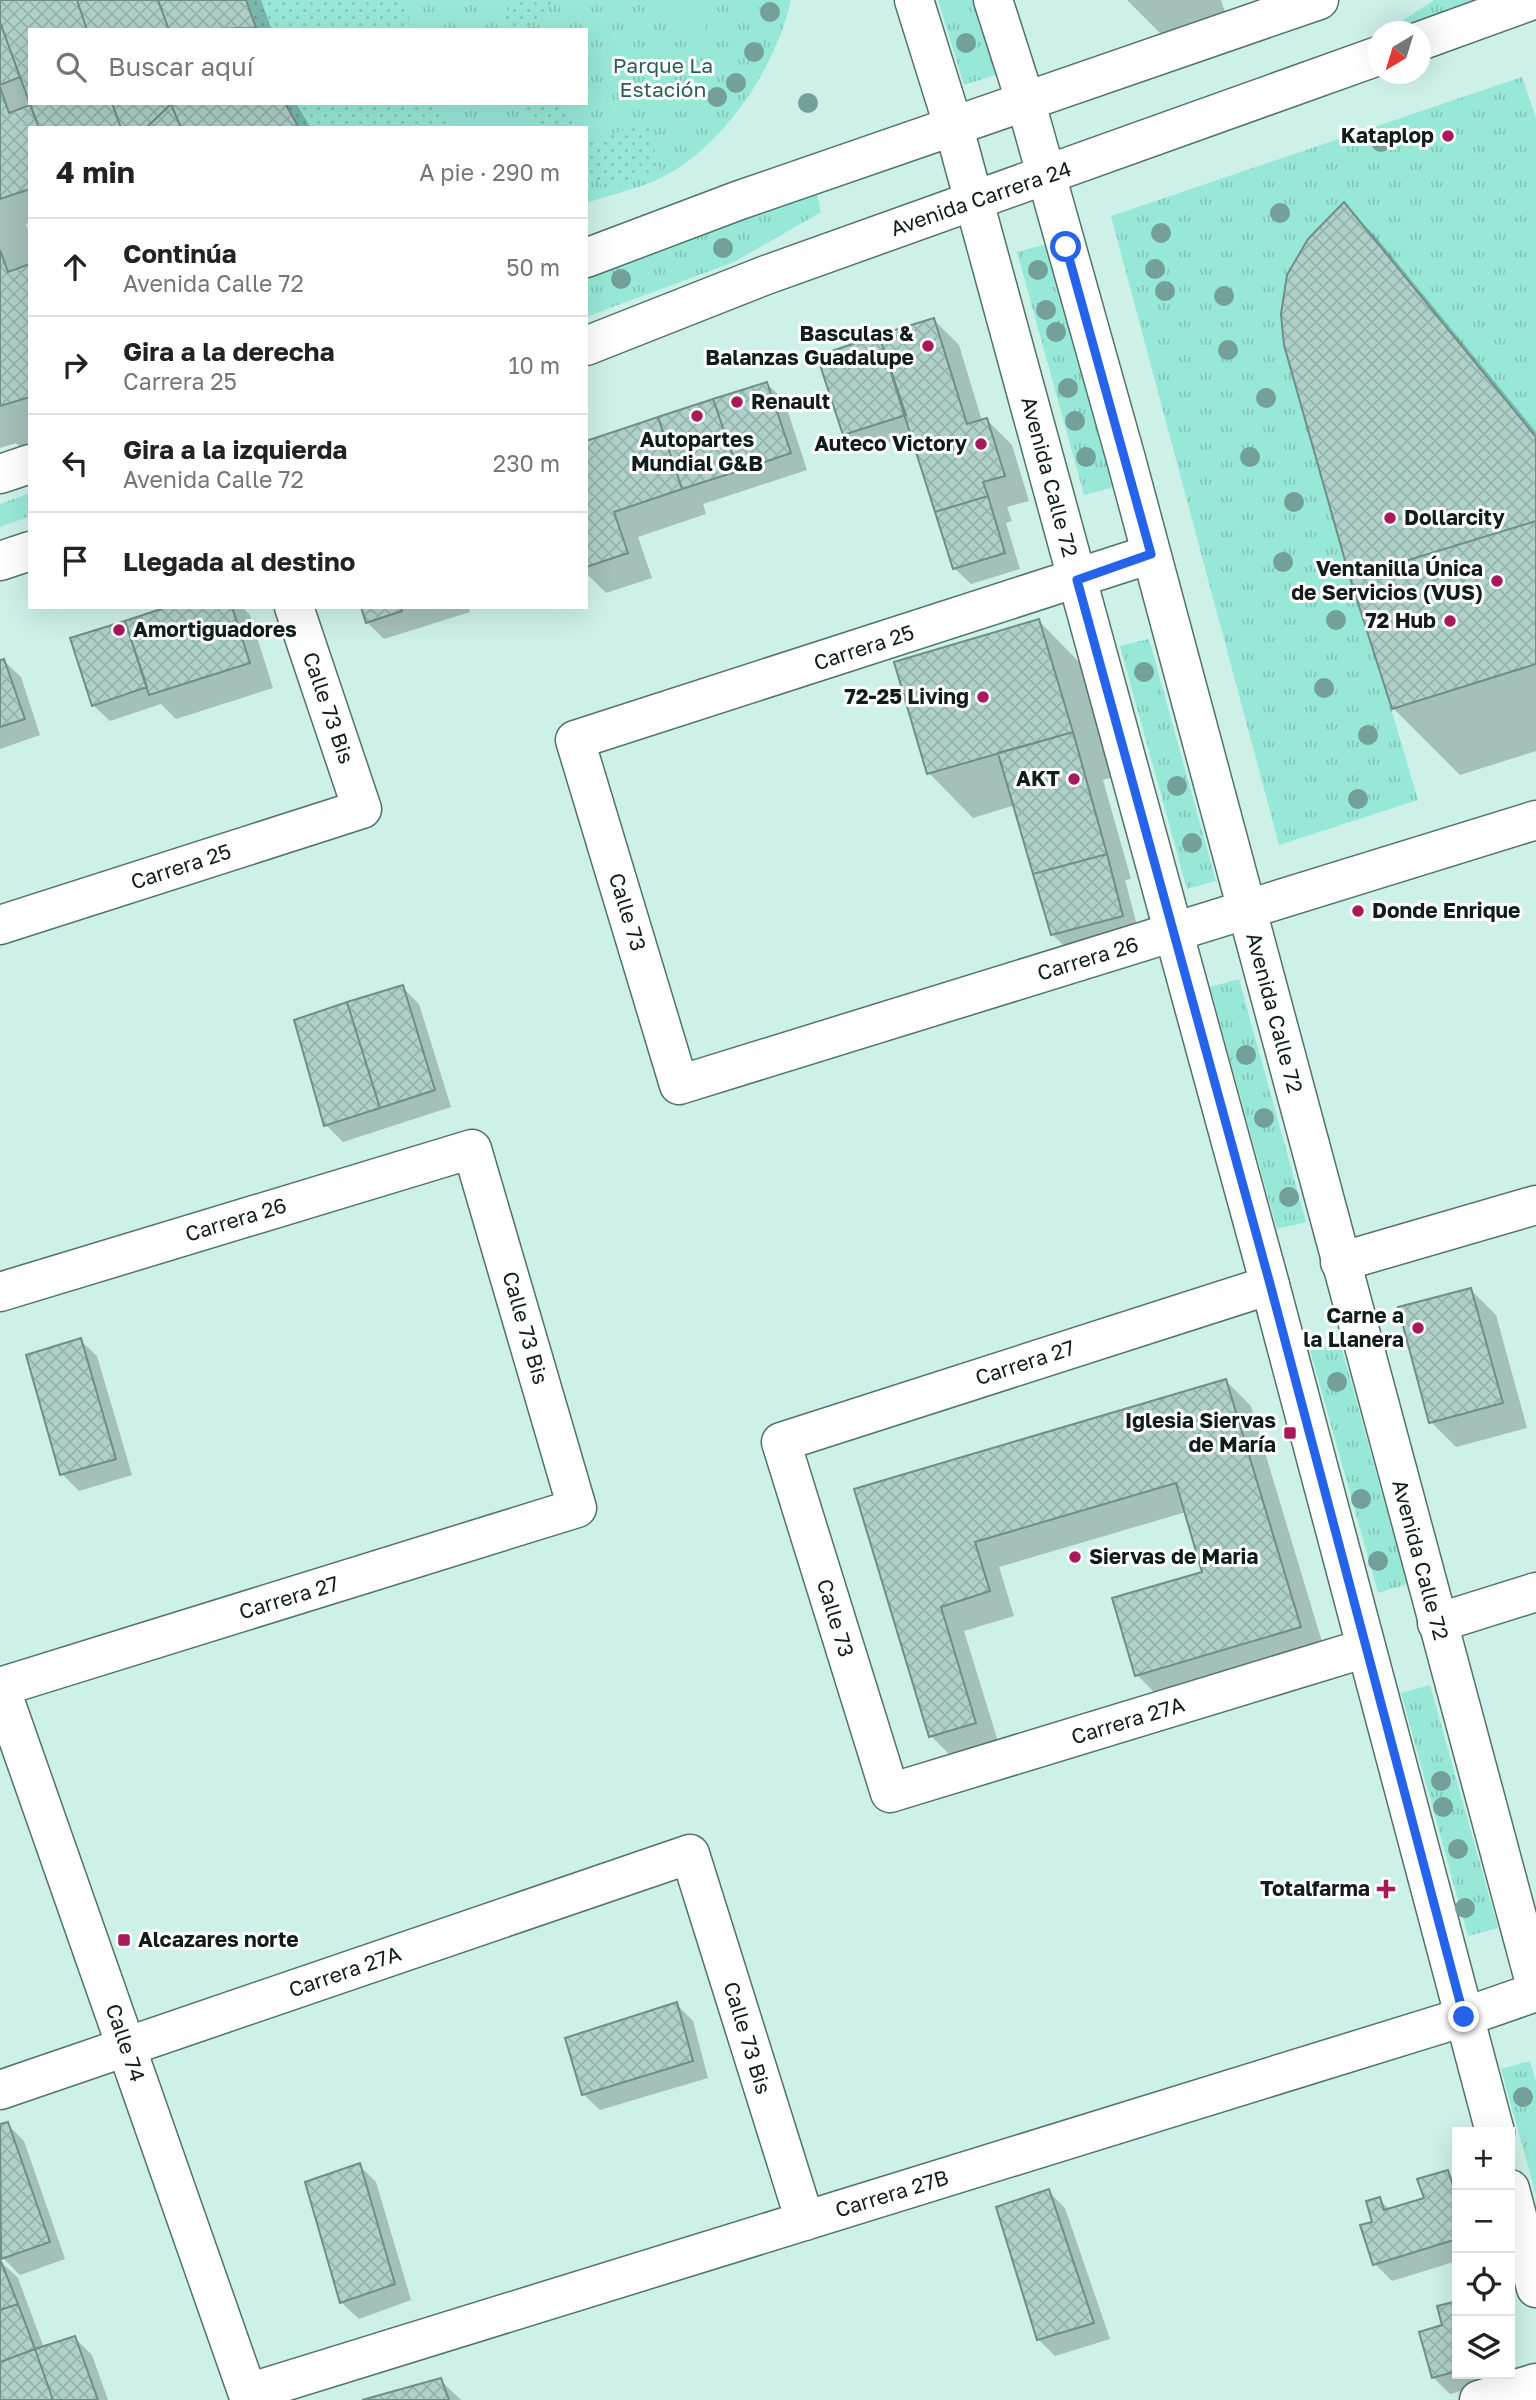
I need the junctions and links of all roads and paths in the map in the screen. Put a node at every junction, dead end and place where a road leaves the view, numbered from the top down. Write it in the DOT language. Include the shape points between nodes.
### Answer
graph roads {
  1 [pos="914,0"];
  2 [pos="993,0"];
  3 [pos="1319,0"];
  4 [pos="1533,0"];
  5 [pos="1431,37"];
  6 [pos="1368,60"];
  7 [pos="1026,103"];
  8 [pos="954,128"];
  9 [pos="1046,176"];
  10 [pos="974,201"];
  11 [pos="588,257"];
  12 [pos="588,345"];
  13 [pos="28,465"];
  14 [pos="0,474"];
  15 [pos="28,552"];
  16 [pos="1151,554"];
  17 [pos="0,561"];
  18 [pos="1077,580"];
  19 [pos="295,609"];
  20 [pos="575,740"];
  21 [pos="362,809"];
  22 [pos="1536,820"];
  23 [pos="1247,910"];
  24 [pos="0,926"];
  25 [pos="1174,932"];
  26 [pos="679,1084"];
  27 [pos="472,1149"];
  28 [pos="1536,1205"];
  29 [pos="1340,1262"];
  30 [pos="1270,1284"];
  31 [pos="0,1292"];
  32 [pos="781,1442"];
  33 [pos="577,1508"];
  34 [pos="1536,1592"];
  35 [pos="1437,1623"];
  36 [pos="1366,1648"];
  37 [pos="0,1687"];
  38 [pos="890,1793"];
  39 [pos="690,1854"];
  40 [pos="1536,1990"];
  41 [pos="1464,2017"];
  42 [pos="127,2047"];
  43 [pos="0,2090"];
  44 [pos="1494,2127"];
  45 [pos="1510,2190"];
  46 [pos="804,2221"];
  47 [pos="1536,2288"];
  48 [pos="1536,2383"];
  49 [pos="249,2396"];
  50 [pos="1479,2400"];
  1 -- 8 [label="street, Avenida Calle 72"];
  2 -- 7 [label="street, Avenida Calle 72"];
  3 -- 7 [label="street"];
  4 -- 5 [label="street"];
  6 -- 9 [label="street, Avenida Carrera 24"];
  7 -- 8 [label="street"];
  7 -- 9 [label="street, Avenida Calle 72"];
  8 -- 10 [label="street, Avenida Calle 72"];
  8 -- 11 [label="street"];
  9 -- 10 [label="street, Avenida Carrera 24"];
  9 -- 16 [label="street, Avenida Calle 72"];
  10 -- 12 [label="street, Avenida Carrera 24"];
  10 -- 18 [label="street, Avenida Calle 72"];
  13 -- 14 [label="street"];
  15 -- 17 [label="street"];
  16 -- 18 [label="street, Carrera 25"];
  16 -- 23 [label="street, Avenida Calle 72"];
  18 -- 20 [label="street, Carrera 25"];
  18 -- 25 [label="street, Avenida Calle 72"];
  19 -- 21 [label="street, Calle 73 Bis"];
  20 -- 26 [label="street, Calle 73"];
  21 -- 24 [label="street, Carrera 25"];
  22 -- 23 [label="street, Carrera 26"];
  23 -- 25 [label="street, Carrera 26"];
  23 -- 29 [label="street, Avenida Calle 72"];
  25 -- 26 [label="street, Carrera 26"];
  25 -- 30 [label="street, Avenida Calle 72"];
  27 -- 31 [label="street, Carrera 26"];
  27 -- 33 [label="street, Calle 73 Bis"];
  28 -- 29 [label="street"];
  29 -- 35 [label="street, Avenida Calle 72"];
  30 -- 32 [label="street, Carrera 27"];
  30 -- 36 [label="street, Avenida Calle 72"];
  32 -- 38 [label="street, Calle 73"];
  33 -- 37 [label="street, Carrera 27"];
  34 -- 35 [label="street"];
  35 -- 40 [label="street, Avenida Calle 72"];
  36 -- 38 [label="street, Carrera 27A"];
  36 -- 41 [label="street, Avenida Calle 72"];
  37 -- 42 [label="street, Calle 74"];
  39 -- 42 [label="street, Carrera 27A"];
  39 -- 46 [label="street, Calle 73 Bis"];
  40 -- 41 [label="street, Carrera 27B"];
  41 -- 44 [label="street, Avenida Calle 72"];
  41 -- 46 [label="street, Carrera 27B"];
  42 -- 43 [label="street, Carrera 27A"];
  42 -- 49 [label="street, Calle 74"];
  45 -- 47 [label="street"];
  46 -- 49 [label="street, Carrera 27B"];
  48 -- 50 [label="street"];
}
